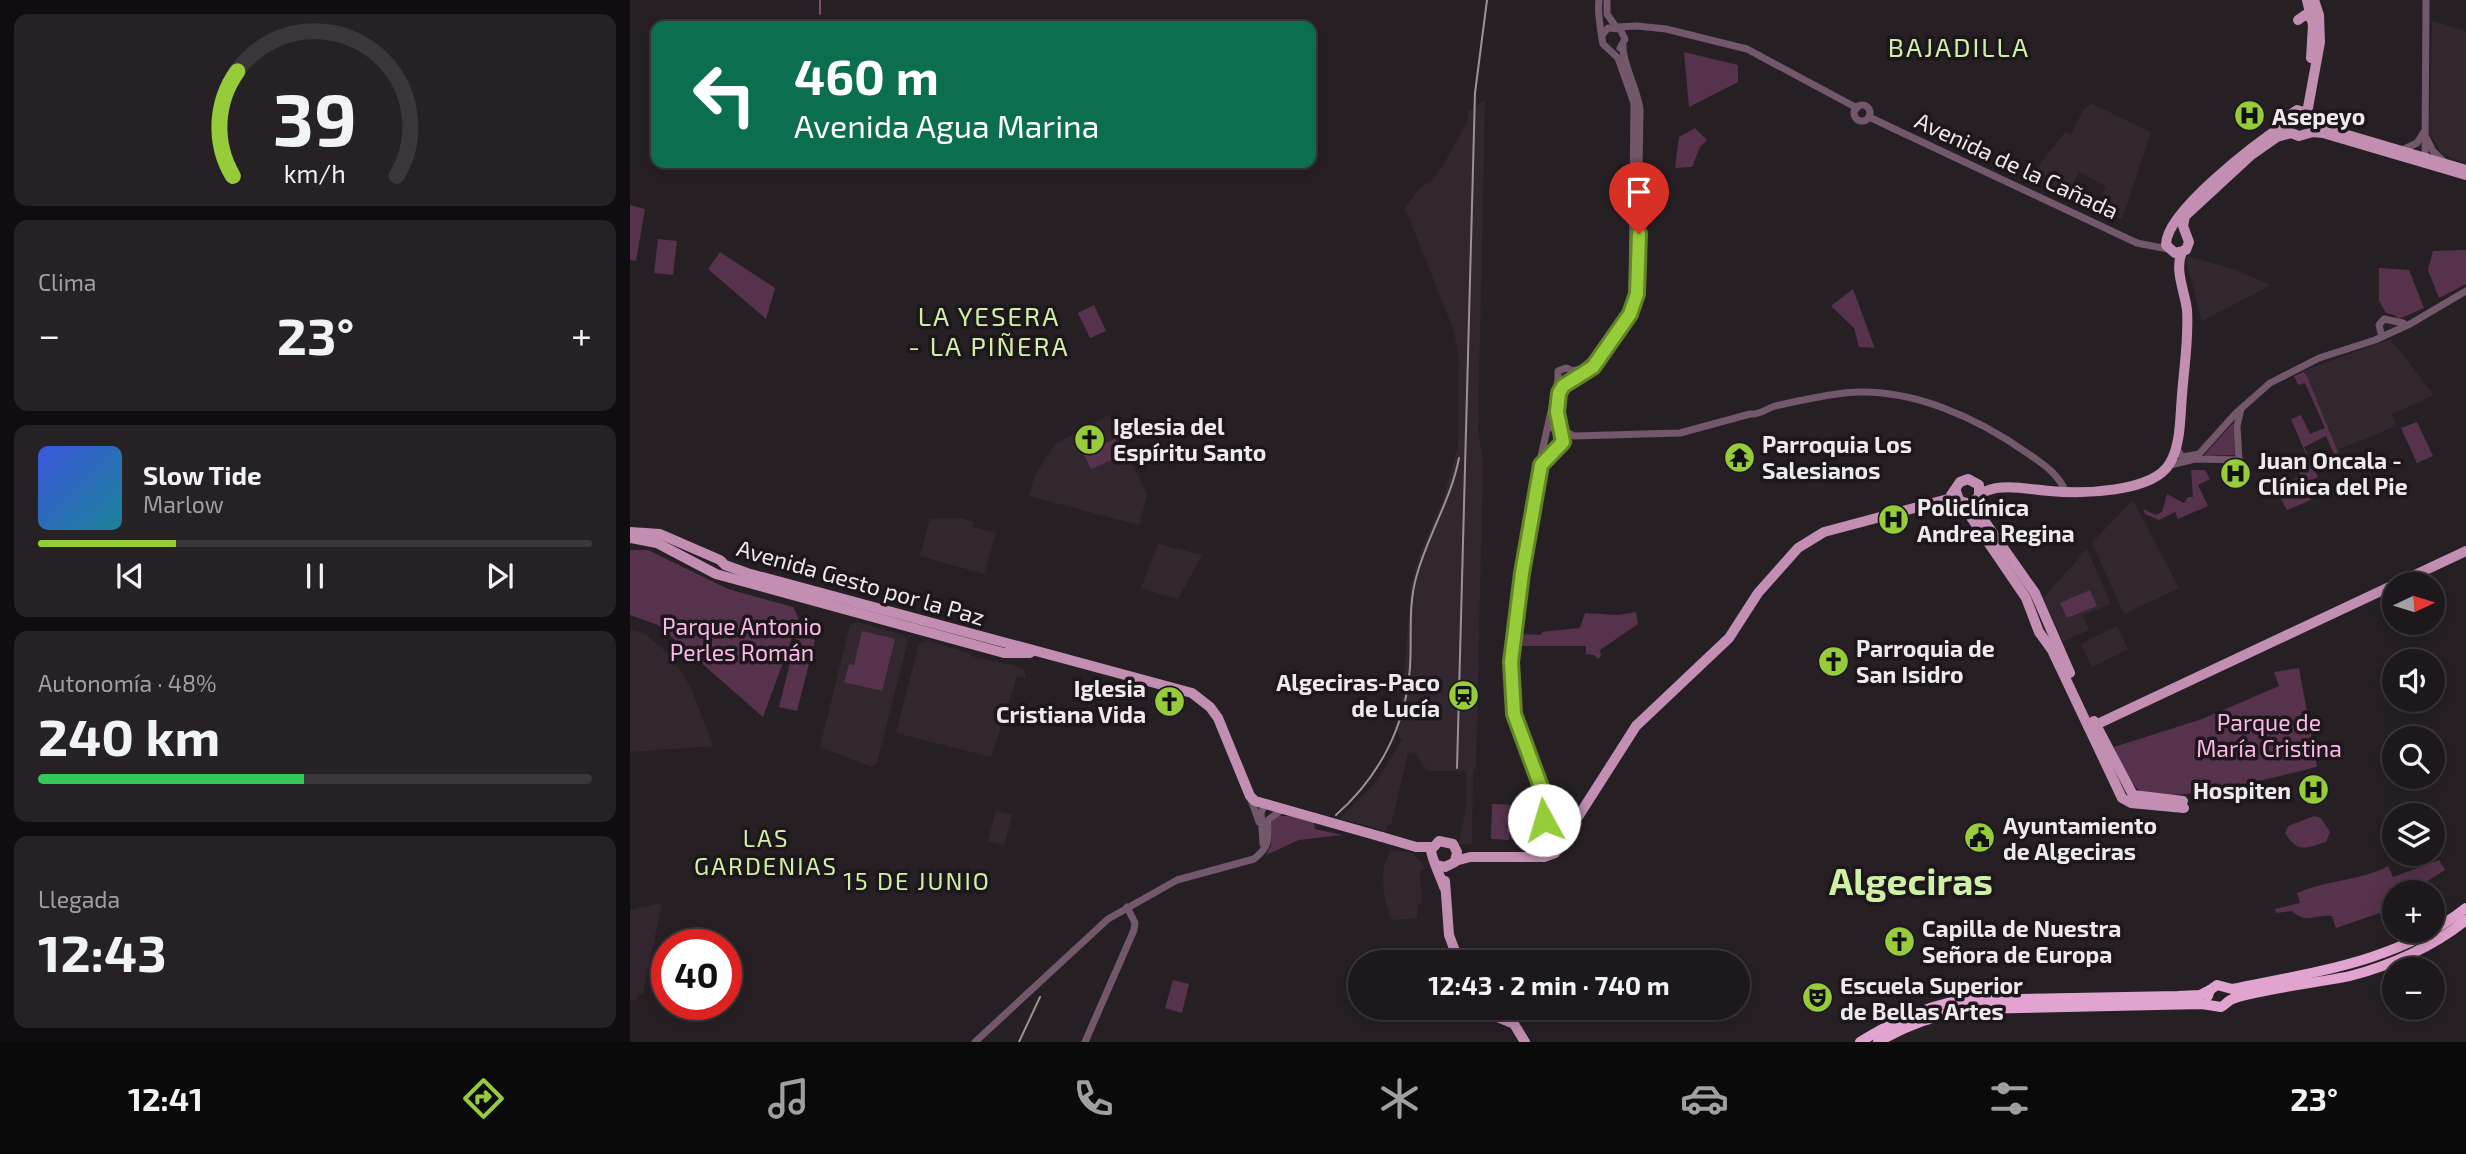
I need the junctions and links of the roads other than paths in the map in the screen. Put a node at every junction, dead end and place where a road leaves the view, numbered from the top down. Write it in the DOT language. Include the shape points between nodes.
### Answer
graph roads {
  1 [pos="1599,0"];
  2 [pos="1607,0"];
  3 [pos="2307,0"];
  4 [pos="2314,0"];
  5 [pos="2426,0"];
  6 [pos="2305,18"];
  7 [pos="1616,27"];
  8 [pos="1638,28"];
  9 [pos="2317,33"];
  10 [pos="1602,35"];
  11 [pos="1624,42"];
  12 [pos="1610,49"];
  13 [pos="2305,115"];
  14 [pos="2289,128"];
  15 [pos="2424,131"];
  16 [pos="2307,133"];
  17 [pos="2398,151"];
  18 [pos="2420,159"];
  19 [pos="2452,166"];
  20 [pos="2466,170"];
  21 [pos="2466,175"];
  22 [pos="2184,232"];
  23 [pos="2169,234"];
  24 [pos="2151,244"];
  25 [pos="2169,250"];
  26 [pos="2182,253"];
  27 [pos="2466,291"];
  28 [pos="2412,321"];
  29 [pos="2393,330"];
  30 [pos="1571,371"];
  31 [pos="1558,380"];
  32 [pos="1567,383"];
  33 [pos="2242,408"];
  34 [pos="2228,422"];
  35 [pos="2237,426"];
  36 [pos="1548,427"];
  37 [pos="1562,430"];
  38 [pos="2176,447"];
  39 [pos="1542,450"];
  40 [pos="1554,452"];
  41 [pos="2203,456"];
  42 [pos="1541,465"];
  43 [pos="2170,465"];
  44 [pos="1979,485"];
  45 [pos="2066,491"];
  46 [pos="1956,498"];
  47 [pos="1978,499"];
  48 [pos="630,532"];
  49 [pos="630,538"];
  50 [pos="684,542"];
  51 [pos="2466,553"];
  52 [pos="678,556"];
  53 [pos="725,565"];
  54 [pos="2429,572"];
  55 [pos="716,574"];
  56 [pos="2382,596"];
  57 [pos="1043,653"];
  58 [pos="2093,728"];
  59 [pos="1250,796"];
  60 [pos="1266,804"];
  61 [pos="2184,804"];
  62 [pos="1283,809"];
  63 [pos="1268,820"];
  64 [pos="1262,832"];
  65 [pos="1457,849"];
  66 [pos="1259,854"];
  67 [pos="1434,856"];
  68 [pos="1542,856"];
  69 [pos="1454,863"];
  70 [pos="1444,887"];
  71 [pos="2466,908"];
  72 [pos="1125,909"];
  73 [pos="2466,920"];
  74 [pos="1455,950"];
  75 [pos="2225,987"];
  76 [pos="2210,990"];
  77 [pos="2229,1000"];
  78 [pos="2213,1005"];
  79 [pos="1504,1020"];
  80 [pos="1521,1040"];
  81 [pos="975,1042"];
  82 [pos="1085,1042"];
  83 [pos="1860,1042"];
  84 [pos="1878,1042"];
  1 -- 10 [label="street" via="1596,10"];
  2 -- 7 [label="street" via="1607,14"];
  3 -- 6 [label="main road"];
  4 -- 6 [label="main road"];
  4 -- 9 [label="main road"];
  5 -- 15 [label="street"];
  6 -- 9 [label="main road"];
  7 -- 8 [label="street"];
  7 -- 10 [label="street"];
  7 -- 11 [label="street"];
  8 -- 11 [label="street" via="1629,32"];
  8 -- 24 [label="street, Avenida de la Cañada" via="1666,29 1747,49 1857,108 1868,108 1869,117 2137,243"];
  9 -- 13 [label="main road"];
  10 -- 12 [label="street" via="1603,44"];
  11 -- 12 [label="street" via="1616,50"];
  11 -- 32 [label="street" via="1623,55 1640,110 1637,294 1630,314 1600,359"];
  12 -- 30 [label="street" via="1618,58 1634,103 1632,293 1626,312 1596,356"];
  13 -- 14 [label="main road" via="2290,115"];
  13 -- 16 [label="main road"];
  13 -- 17 [label="main road" via="2317,126"];
  14 -- 16 [label="main road" via="2299,135"];
  14 -- 22 [label="main road" via="2185,216"];
  14 -- 23 [label="main road" via="2231,166 2185,208"];
  15 -- 17 [label="street" via="2412,147"];
  15 -- 18 [label="street"];
  15 -- 19 [label="street" via="2433,151"];
  16 -- 18 [label="main road" via="2323,133"];
  17 -- 18 [label="main road"];
  18 -- 19 [label="main road"];
  18 -- 21 [label="main road"];
  19 -- 20 [label="main road"];
  22 -- 23 [label="main road"];
  22 -- 26 [label="main road" via="2189,242"];
  23 -- 24 [label="street"];
  23 -- 25 [label="main road"];
  24 -- 25 [label="street, Avenida de la Cañada"];
  25 -- 26 [label="main road"];
  25 -- 45 [label="main road" via="2183,330 2170,455 2158,472 2144,479"];
  26 -- 38 [label="main road" via="2179,264 2187,328"];
  27 -- 28 [label="street"];
  28 -- 29 [label="street"];
  28 -- 29 [label="street"];
  29 -- 33 [label="street" via="2293,370"];
  30 -- 31 [label="street" via="1560,369"];
  30 -- 32 [label="street"];
  31 -- 32 [label="street"];
  31 -- 36 [label="street"];
  32 -- 37 [label="street" via="1560,389 1557,405"];
  33 -- 34 [label="street"];
  33 -- 35 [label="street"];
  34 -- 35 [label="street"];
  34 -- 41 [label="street"];
  35 -- 41 [label="street" via="2239,460"];
  36 -- 37 [label="street"];
  36 -- 39 [label="street"];
  37 -- 40 [label="street" via="1563,442"];
  37 -- 45 [label="street" via="1574,436 1673,433 1760,414 1778,405 1844,393 1884,394 1922,401 1995,432 2048,468"];
  38 -- 41 [label="street" via="2182,457"];
  38 -- 43 [label="main road"];
  39 -- 40 [label="street"];
  39 -- 42 [label="street"];
  40 -- 42 [label="street"];
  41 -- 43 [label="street"];
  42 -- 68 [label="street" via="1511,662 1514,714 1544,795"];
  43 -- 45 [label="main road" via="2141,483"];
  44 -- 45 [label="main road"];
  44 -- 46 [label="main road" via="1975,480 1959,482"];
  44 -- 47 [label="main road"];
  45 -- 47 [label="main road" via="2003,488 1988,490"];
  46 -- 47 [label="main road" via="1968,504"];
  46 -- 58 [label="main road" via="2026,598 2039,632"];
  46 -- 68 [label="main road" via="1824,532 1801,546 1758,593 1729,638 1649,711 1558,849"];
  47 -- 58 [label="main road" via="1981,517 2039,601"];
  48 -- 50 [label="main road, Avenida Gesto por la Paz" via="652,532"];
  49 -- 52 [label="main road, Avenida Gesto por la Paz" via="657,543"];
  50 -- 52 [label="main road" via="676,547"];
  50 -- 53 [label="main road, Avenida Gesto por la Paz"];
  51 -- 54 [label="main road"];
  51 -- 58 [label="main road"];
  52 -- 55 [label="main road, Avenida Gesto por la Paz"];
  53 -- 55 [label="main road" via="723,572"];
  53 -- 57 [label="main road, Avenida Gesto por la Paz"];
  55 -- 57 [label="main road, Avenida Gesto por la Paz" via="1004,653"];
  56 -- 58 [label="main road"];
  57 -- 59 [label="main road, Avenida Gesto por la Paz" via="1192,693 1218,718"];
  58 -- 61 [label="main road" via="2122,798"];
  59 -- 60 [label="main road"];
  59 -- 64 [label="street"];
  60 -- 62 [label="main road"];
  60 -- 63 [label="street"];
  60 -- 64 [label="street"];
  62 -- 63 [label="street"];
  62 -- 67 [label="main road, bridge"];
  63 -- 66 [label="street" via="1267,848"];
  64 -- 66 [label="street"];
  65 -- 67 [label="main road" via="1439,841"];
  65 -- 68 [label="main road"];
  65 -- 69 [label="main road"];
  66 -- 72 [label="street" via="1177,880"];
  67 -- 69 [label="main road" via="1445,867"];
  67 -- 70 [label="main road"];
  68 -- 69 [label="main road" via="1468,857"];
  69 -- 70 [label="main road"];
  70 -- 74 [label="main road"];
  71 -- 75 [label="highway" via="2416,940 2351,965"];
  72 -- 81 [label="street" via="1108,919"];
  72 -- 82 [label="street" via="1135,930"];
  73 -- 77 [label="highway" via="2440,938 2375,968"];
  75 -- 76 [label="highway" via="2217,985"];
  75 -- 77 [label="highway"];
  76 -- 78 [label="highway" via="2208,998"];
  76 -- 83 [label="highway" via="2178,996 1962,1000 1910,1014"];
  77 -- 78 [label="highway" via="2223,1006"];
  78 -- 84 [label="highway" via="1973,1009 1913,1023"];
  79 -- 80 [label="main road" via="1514,1024"];
}
